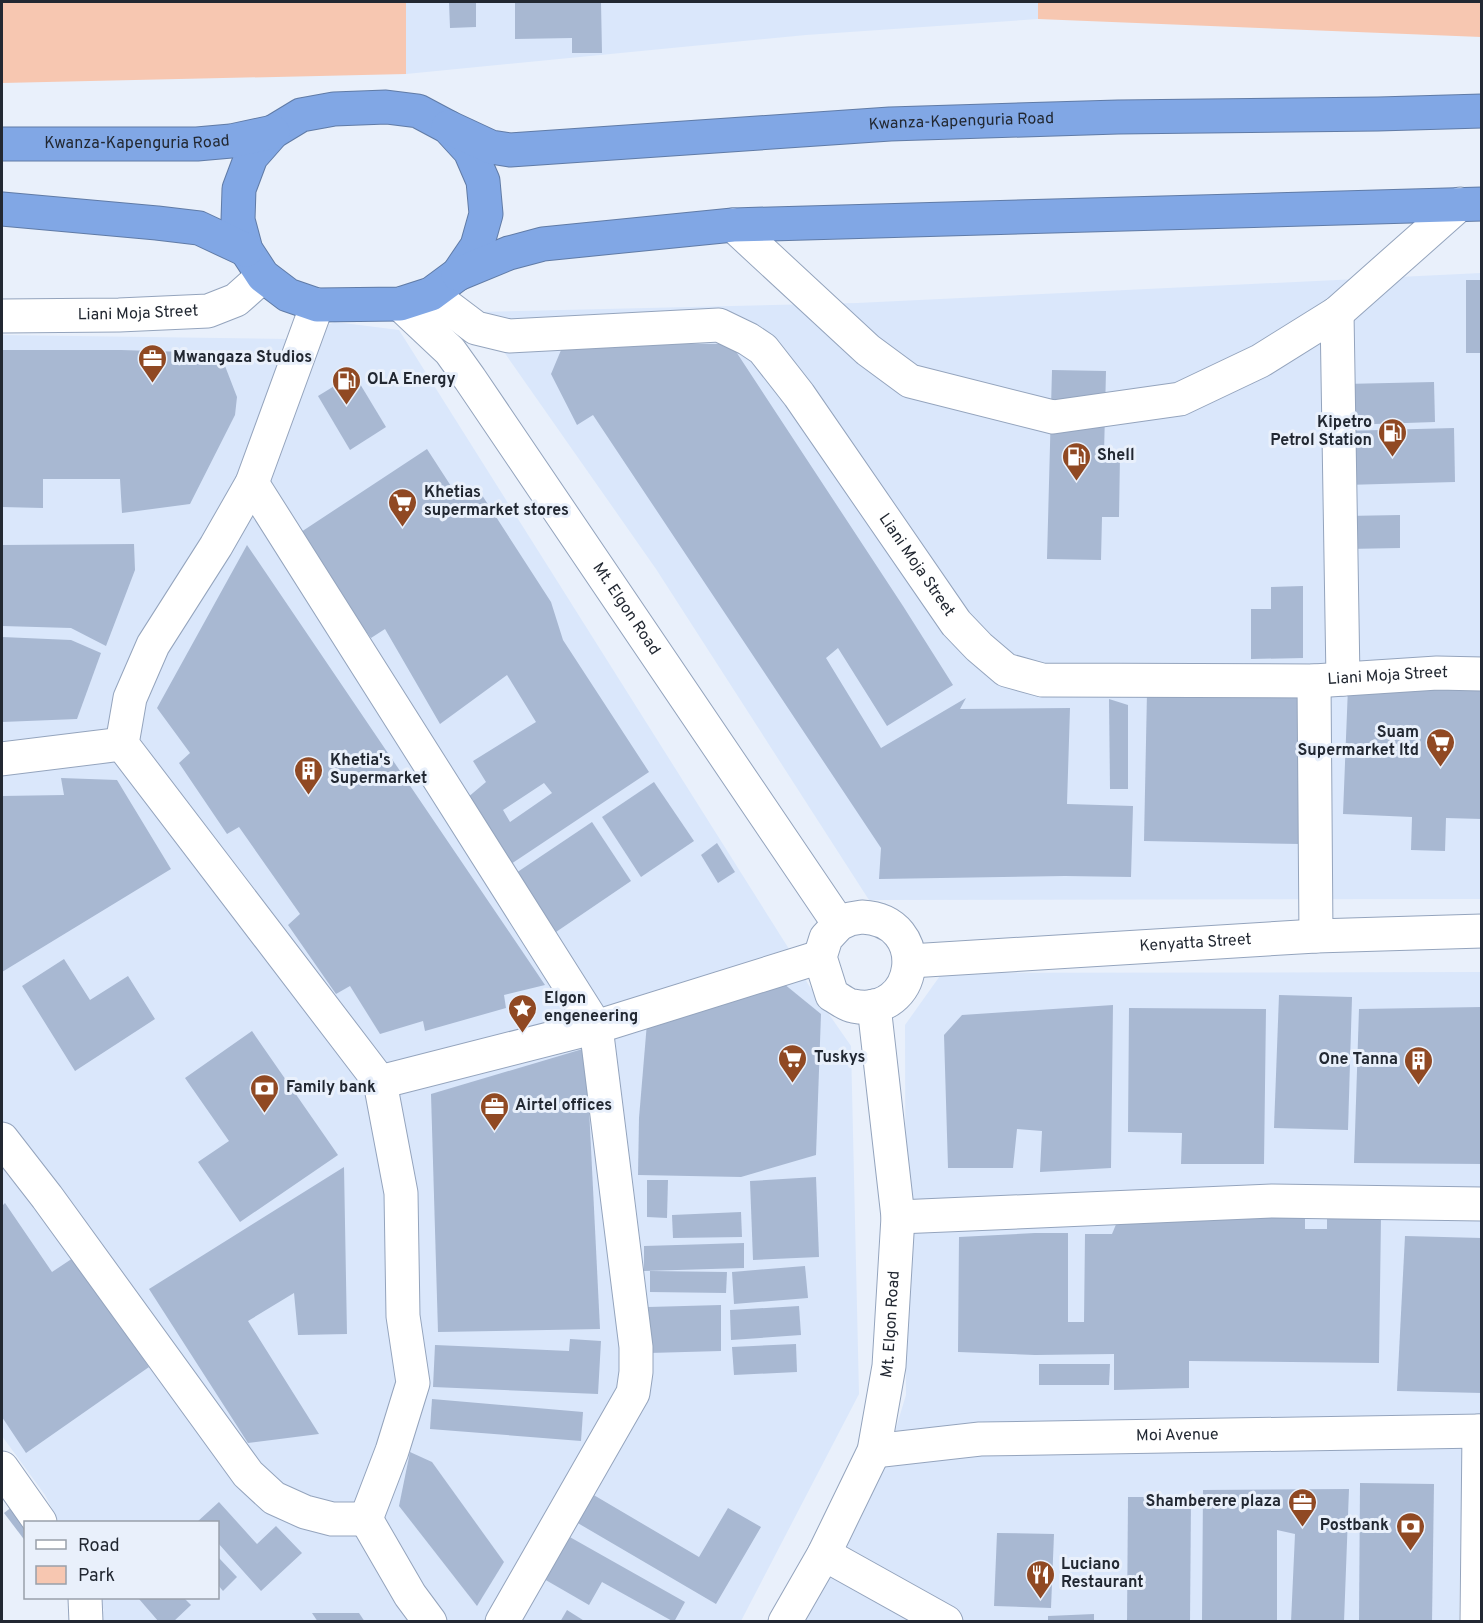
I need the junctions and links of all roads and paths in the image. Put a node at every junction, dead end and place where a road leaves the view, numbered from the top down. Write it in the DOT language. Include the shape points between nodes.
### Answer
graph roads {
  1 [pos="1482,111"];
  2 [pos="448,127"];
  3 [pos="273,132"];
  4 [pos="2,144"];
  5 [pos="1471,204"];
  6 [pos="2,209"];
  7 [pos="733,225"];
  8 [pos="255,263"];
  9 [pos="458,274"];
  10 [pos="431,294"];
  11 [pos="400,303"];
  12 [pos="317,305"];
  13 [pos="1337,313"];
  14 [pos="2,315"];
  15 [pos="252,483"];
  16 [pos="1482,674"];
  17 [pos="1328,680"];
  18 [pos="122,744"];
  19 [pos="2,759"];
  20 [pos="839,924"];
  21 [pos="1482,931"];
  22 [pos="1316,936"];
  23 [pos="820,957"];
  24 [pos="910,961"];
  25 [pos="874,1006"];
  26 [pos="596,1027"];
  27 [pos="380,1082"];
  28 [pos="2,1139"];
  29 [pos="1482,1204"];
  30 [pos="898,1217"];
  31 [pos="1480,1431"];
  32 [pos="874,1451"];
  33 [pos="2,1468"];
  34 [pos="366,1519"];
  35 [pos="39,1521"];
  36 [pos="824,1554"];
  37 [pos="85,1599"];
  38 [pos="86,1622"];
  39 [pos="430,1622"];
  40 [pos="502,1622"];
  41 [pos="785,1622"];
  42 [pos="946,1622"];
  43 [pos="1477,1622"];
  1 -- 2 [label="highway, Kwanza-Kapenguria Road" via="890,124 510,150 491,147"];
  2 -- 3 [label="highway, Kwanza-Kapenguria Road" via="418,111 386,106 301,115"];
  2 -- 9 [label="highway" via="470,151 479,171 486,214 477,246"];
  3 -- 4 [label="highway, Kwanza-Kapenguria Road" via="197,144"];
  3 -- 8 [label="highway" via="251,158 239,189 238,220"];
  5 -- 7 [label="highway"];
  5 -- 13 [label="street"];
  6 -- 8 [label="highway" via="199,228"];
  7 -- 9 [label="highway" via="543,244"];
  7 -- 13 [label="street" via="868,350 910,381 1053,417 1180,399 1260,361"];
  8 -- 12 [label="highway" via="288,295"];
  8 -- 14 [label="street, Liani Moja Street" via="236,300 208,311"];
  9 -- 10 [label="highway"];
  10 -- 11 [label="highway"];
  10 -- 17 [label="street, Liani Moja Street" via="476,328 509,336 719,325 748,339 763,350 800,395 956,623 1006,670 1042,680"];
  11 -- 12 [label="highway"];
  11 -- 20 [label="street, Mt. Elgon Road" via="450,351 470,379"];
  12 -- 15 [label="street"];
  13 -- 17 [label="street"];
  15 -- 18 [label="street" via="153,645 130,698"];
  15 -- 26 [label="street"];
  16 -- 17 [label="street, Liani Moja Street"];
  17 -- 22 [label="street"];
  18 -- 19 [label="street"];
  18 -- 27 [label="street"];
  20 -- 23 [label="street" via="826,938"];
  20 -- 24 [label="street" via="862,917 886,922 903,938"];
  21 -- 22 [label="street, Kenyatta Street"];
  22 -- 24 [label="street, Kenyatta Street"];
  23 -- 25 [label="street" via="832,995 852,1006"];
  23 -- 26 [label="street"];
  24 -- 25 [label="street" via="904,985 896,995"];
  25 -- 30 [label="street, Mt. Elgon Road"];
  26 -- 27 [label="street"];
  26 -- 40 [label="street" via="636,1347 633,1393"];
  27 -- 34 [label="street" via="401,1193 403,1316 413,1383"];
  28 -- 34 [label="street" via="248,1474 274,1498 305,1512 332,1519"];
  29 -- 30 [label="street" via="1272,1201"];
  30 -- 32 [label="street, Mt. Elgon Road" via="889,1366"];
  31 -- 32 [label="street, Moi Avenue" via="980,1439"];
  31 -- 43 [label="street"];
  32 -- 36 [label="street, Mt. Elgon Road"];
  33 -- 35 [label="street"];
  34 -- 39 [label="street"];
  36 -- 41 [label="street, Mt. Elgon Road"];
  36 -- 42 [label="street"];
  37 -- 38 [label="street"];
}
